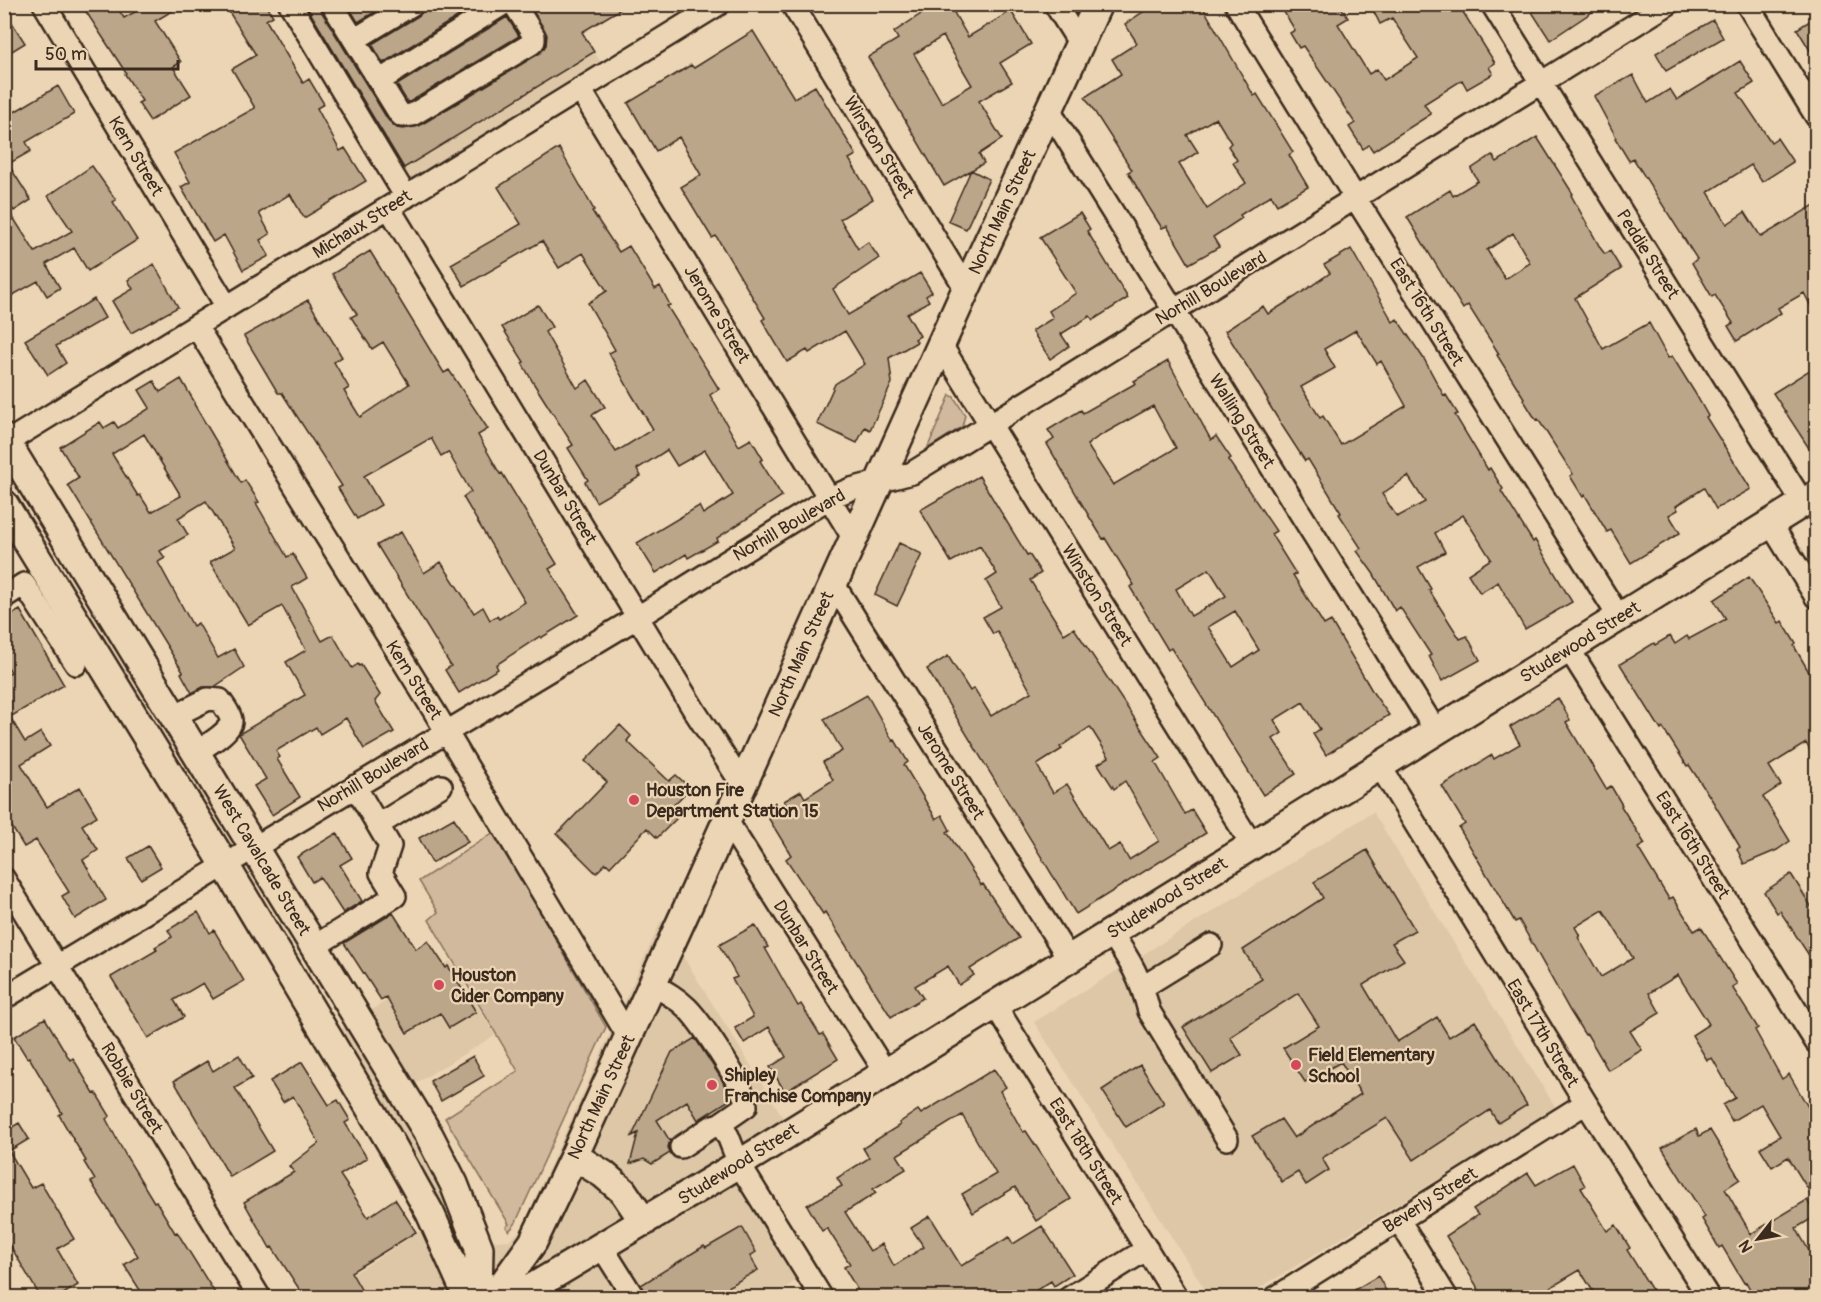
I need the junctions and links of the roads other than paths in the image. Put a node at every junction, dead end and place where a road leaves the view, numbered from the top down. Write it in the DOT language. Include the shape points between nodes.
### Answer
graph roads {
  1 [pos="44,4"];
  2 [pos="290,4"];
  3 [pos="332,4"];
  4 [pos="413,4"];
  5 [pos="503,4"];
  6 [pos="514,4"];
  7 [pos="719,4"];
  8 [pos="792,4"];
  9 [pos="1055,4"];
  10 [pos="1098,4"];
  11 [pos="1236,4"];
  12 [pos="1492,4"];
  13 [pos="1668,4"];
  14 [pos="1747,4"];
  15 [pos="354,40"];
  16 [pos="1080,44"];
  17 [pos="379,81"];
  18 [pos="1541,83"];
  19 [pos="580,89"];
  20 [pos="1049,110"];
  21 [pos="1816,116"];
  22 [pos="1356,199"];
  23 [pos="397,202"];
  24 [pos="966,289"];
  25 [pos="227,307"];
  26 [pos="1173,311"];
  27 [pos="196,326"];
  28 [pos="941,345"];
  29 [pos="990,424"];
  30 [pos="5,441"];
  31 [pos="879,483"];
  32 [pos="829,498"];
  33 [pos="1810,499"];
  34 [pos="4,504"];
  35 [pos="1771,524"];
  36 [pos="854,539"];
  37 [pos="34,578"];
  38 [pos="833,584"];
  39 [pos="4,597"];
  40 [pos="1816,597"];
  41 [pos="638,617"];
  42 [pos="1619,617"];
  43 [pos="71,635"];
  44 [pos="1569,649"];
  45 [pos="76,664"];
  46 [pos="174,716"];
  47 [pos="446,731"];
  48 [pos="1436,732"];
  49 [pos="196,752"];
  50 [pos="1380,766"];
  51 [pos="742,784"];
  52 [pos="355,786"];
  53 [pos="441,786"];
  54 [pos="727,821"];
  55 [pos="378,825"];
  56 [pos="1252,845"];
  57 [pos="254,847"];
  58 [pos="225,865"];
  59 [pos="4,879"];
  60 [pos="1111,933"];
  61 [pos="1210,945"];
  62 [pos="315,946"];
  63 [pos="1069,959"];
  64 [pos="56,965"];
  65 [pos="653,985"];
  66 [pos="1143,987"];
  67 [pos="4,998"];
  68 [pos="996,1005"];
  69 [pos="628,1036"];
  70 [pos="1816,1042"];
  71 [pos="886,1073"];
  72 [pos="1586,1102"];
  73 [pos="720,1124"];
  74 [pos="1227,1139"];
  75 [pos="681,1148"];
  76 [pos="574,1156"];
  77 [pos="739,1164"];
  78 [pos="1399,1220"];
  79 [pos="644,1222"];
  80 [pos="602,1247"];
  81 [pos="1147,1249"];
  82 [pos="260,1298"];
  83 [pos="468,1298"];
  84 [pos="478,1298"];
  85 [pos="493,1298"];
  86 [pos="515,1298"];
  87 [pos="634,1298"];
  88 [pos="822,1298"];
  89 [pos="1069,1298"];
  90 [pos="1177,1298"];
  91 [pos="1275,1298"];
  92 [pos="1447,1298"];
  93 [pos="1709,1298"];
  1 -- 25 [label="street, Kern Street"];
  2 -- 23 [label="street, Dunbar Street"];
  3 -- 15 [label="street"];
  4 -- 15 [label="street"];
  5 -- 17 [label="street"];
  6 -- 17 [label="street" via="534,41 412,114 399,113"];
  7 -- 19 [label="street, Michaux Street"];
  8 -- 24 [label="street, Winston Street"];
  9 -- 16 [label="street"];
  10 -- 16 [label="main road, North Main Street"];
  11 -- 22 [label="street, East 16th Street"];
  12 -- 18 [label="street, Peddie Street"];
  13 -- 18 [label="street, Norhill Boulevard"];
  14 -- 21 [label="street"];
  15 -- 17 [label="street"];
  16 -- 20 [label="main road, North Main Street"];
  18 -- 22 [label="street, Norhill Boulevard"];
  18 -- 33 [label="street, Peddie Street"];
  19 -- 23 [label="street, Michaux Street"];
  19 -- 32 [label="street, Jerome Street"];
  20 -- 24 [label="main road, North Main Street"];
  20 -- 26 [label="street, Walling Street"];
  22 -- 26 [label="street, Norhill Boulevard"];
  22 -- 42 [label="street, East 16th Street"];
  23 -- 25 [label="street, Michaux Street"];
  23 -- 41 [label="street, Dunbar Street"];
  24 -- 28 [label="main road, North Main Street"];
  25 -- 27 [label="street, Michaux Street"];
  26 -- 29 [label="street, Norhill Boulevard"];
  26 -- 48 [label="street, Walling Street"];
  27 -- 30 [label="street, Michaux Street"];
  27 -- 47 [label="street, Kern Street"];
  28 -- 29 [label="street, Winston Street"];
  28 -- 31 [label="main road, North Main Street"];
  29 -- 31 [label="street, Norhill Boulevard" via="912,473"];
  29 -- 56 [label="street, Winston Street"];
  30 -- 46 [label="main road, West Cavalcade Street"];
  31 -- 32 [label="street, Norhill Boulevard"];
  31 -- 36 [label="main road, North Main Street"];
  32 -- 36 [label="street, Jerome Street"];
  32 -- 41 [label="street, Norhill Boulevard"];
  33 -- 35 [label="main road, Studewood Street"];
  34 -- 37 [label="main road, West Cavalcade Street"];
  35 -- 40 [label="street"];
  35 -- 42 [label="main road, Studewood Street"];
  36 -- 38 [label="main road, North Main Street"];
  37 -- 39 [label="street"];
  37 -- 43 [label="main road, West Cavalcade Street"];
  38 -- 51 [label="main road, North Main Street"];
  38 -- 63 [label="street, Jerome Street"];
  41 -- 47 [label="street, Norhill Boulevard"];
  41 -- 51 [label="street, Dunbar Street"];
  42 -- 44 [label="main road, Studewood Street"];
  43 -- 45 [label="street"];
  43 -- 58 [label="main road, West Cavalcade Street"];
  44 -- 48 [label="main road, Studewood Street"];
  44 -- 70 [label="street, East 16th Street"];
  46 -- 49 [label="main road, West Cavalcade Street"];
  46 -- 49 [label="street" via="208,699 220,700 231,725"];
  47 -- 52 [label="street, Norhill Boulevard"];
  47 -- 69 [label="street, Kern Street"];
  48 -- 50 [label="main road, Studewood Street"];
  49 -- 57 [label="main road, West Cavalcade Street"];
  50 -- 56 [label="main road, Studewood Street"];
  50 -- 72 [label="street, East 17th Street"];
  51 -- 54 [label="main road, North Main Street"];
  52 -- 55 [label="street"];
  52 -- 57 [label="street, Norhill Boulevard"];
  53 -- 55 [label="street"];
  54 -- 65 [label="main road, North Main Street"];
  54 -- 71 [label="street, Dunbar Street"];
  55 -- 62 [label="street" via="390,846 381,873 395,896"];
  56 -- 60 [label="main road, Studewood Street"];
  57 -- 58 [label="street, Norhill Boulevard"];
  57 -- 62 [label="main road, West Cavalcade Street"];
  58 -- 64 [label="street, Norhill Boulevard"];
  58 -- 83 [label="main road, West Cavalcade Street" via="392,1145 430,1213"];
  59 -- 64 [label="street, Robbie Street"];
  60 -- 63 [label="main road, Studewood Street"];
  60 -- 66 [label="street" via="1131,960"];
  61 -- 66 [label="street"];
  62 -- 84 [label="main road, West Cavalcade Street" via="454,1184 479,1248"];
  63 -- 68 [label="main road, Studewood Street"];
  64 -- 67 [label="street, Norhill Boulevard"];
  64 -- 82 [label="street, Robbie Street"];
  65 -- 69 [label="main road, North Main Street"];
  65 -- 73 [label="street" via="673,996 697,1020 747,1100 740,1112"];
  66 -- 74 [label="street" via="1149,1011"];
  68 -- 71 [label="main road, Studewood Street"];
  68 -- 81 [label="street, East 18th Street"];
  69 -- 76 [label="main road, North Main Street"];
  71 -- 77 [label="main road, Studewood Street"];
  72 -- 78 [label="street, Beverly Street"];
  72 -- 93 [label="street, East 17th Street"];
  73 -- 75 [label="street"];
  73 -- 77 [label="street"];
  76 -- 79 [label="main road" via="623,1191"];
  76 -- 85 [label="main road, North Main Street" via="532,1242"];
  77 -- 79 [label="main road, Studewood Street"];
  77 -- 88 [label="street"];
  78 -- 91 [label="street, Beverly Street"];
  78 -- 92 [label="street"];
  79 -- 80 [label="main road, Studewood Street"];
  80 -- 86 [label="main road, Studewood Street"];
  80 -- 87 [label="street"];
  81 -- 89 [label="street"];
  81 -- 90 [label="street, East 18th Street"];
}
